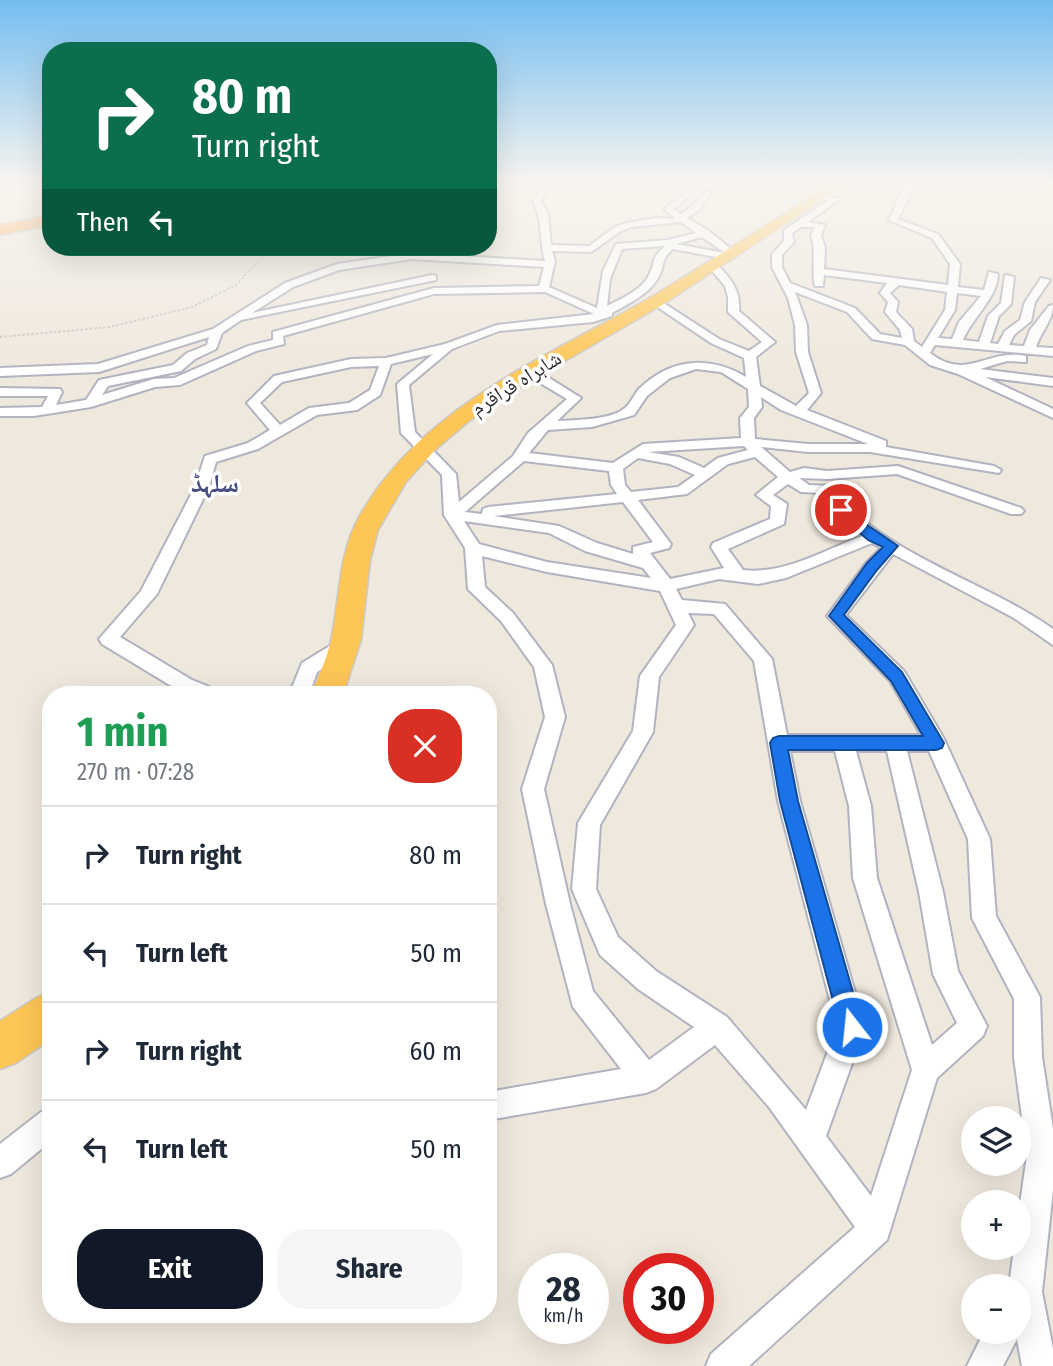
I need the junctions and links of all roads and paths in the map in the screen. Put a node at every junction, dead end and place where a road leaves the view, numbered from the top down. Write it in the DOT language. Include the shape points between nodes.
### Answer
graph roads {
  1 [pos="595,246"];
  2 [pos="626,246"];
  3 [pos="670,246"];
  4 [pos="678,246"];
  5 [pos="715,246"];
  6 [pos="742,246"];
  7 [pos="785,246"];
  8 [pos="819,246"];
  9 [pos="942,246"];
  10 [pos="546,248"];
  11 [pos="263,256"];
  12 [pos="412,256"];
  13 [pos="723,258"];
  14 [pos="548,264"];
  15 [pos="818,271"];
  16 [pos="993,274"];
  17 [pos="1009,276"];
  18 [pos="432,278"];
  19 [pos="1045,280"];
  20 [pos="898,281"];
  21 [pos="787,285"];
  22 [pos="546,287"];
  23 [pos="953,289"];
  24 [pos="988,294"];
  25 [pos="819,296"];
  26 [pos="647,306"];
  27 [pos="1053,308"];
  28 [pos="602,314"];
  29 [pos="237,319"];
  30 [pos="216,331"];
  31 [pos="0,337"];
  32 [pos="932,341"];
  33 [pos="908,342"];
  34 [pos="956,343"];
  35 [pos="984,345"];
  36 [pos="449,346"];
  37 [pos="1002,347"];
  38 [pos="1029,349"];
  39 [pos="1053,352"];
  40 [pos="923,354"];
  41 [pos="750,356"];
  42 [pos="386,362"];
  43 [pos="1053,362"];
  44 [pos="962,371"];
  45 [pos="0,372"];
  46 [pos="531,372"];
  47 [pos="1053,382"];
  48 [pos="752,387"];
  49 [pos="0,392"];
  50 [pos="91,403"];
  51 [pos="47,410"];
  52 [pos="799,411"];
  53 [pos="0,412"];
  54 [pos="1053,414"];
  55 [pos="544,426"];
  56 [pos="278,431"];
  57 [pos="752,447"];
  58 [pos="424,449"];
  59 [pos="636,454"];
  60 [pos="520,456"];
  61 [pos="911,456"];
  62 [pos="615,468"];
  63 [pos="994,470"];
  64 [pos="705,474"];
  65 [pos="788,477"];
  66 [pos="628,498"];
  67 [pos="1016,511"];
  68 [pos="452,516"];
  69 [pos="882,541"];
  70 [pos="473,548"];
  71 [pos="649,564"];
  72 [pos="737,575"];
  73 [pos="671,596"];
  74 [pos="1053,638"];
  75 [pos="345,643"];
  76 [pos="188,686"];
  77 [pos="302,686"];
  78 [pos="330,686"];
  79 [pos="779,743"];
  80 [pos="843,743"];
  81 [pos="895,743"];
  82 [pos="936,743"];
  83 [pos="42,1019"];
  84 [pos="717,1027"];
  85 [pos="0,1047"];
  86 [pos="926,1070"];
  87 [pos="646,1079"];
  88 [pos="497,1104"];
  89 [pos="42,1129"];
  90 [pos="810,1139"];
  91 [pos="0,1163"];
  92 [pos="876,1230"];
  93 [pos="1025,1274"];
  94 [pos="1031,1334"];
  95 [pos="996,1344"];
  96 [pos="723,1366"];
  97 [pos="984,1366"];
  98 [pos="1039,1366"];
  1 -- 10 [label="street"];
  2 -- 28 [label="street" via="619,246 608,264 602,283"];
  3 -- 28 [label="street" via="658,257 654,277 634,296"];
  4 -- 13 [label="street"];
  5 -- 13 [label="street"];
  6 -- 13 [label="highway, شاہراہ قراقرم"];
  7 -- 21 [label="street" via="777,254 777,267"];
  8 -- 15 [label="street"];
  9 -- 23 [label="street" via="955,264"];
  10 -- 14 [label="street"];
  11 -- 31 [label="path" via="236,285 192,307 110,327"];
  12 -- 14 [label="street"];
  12 -- 18 [label="street"];
  12 -- 29 [label="street" via="337,267 289,285"];
  13 -- 26 [label="highway, شاہراہ قراقرم"];
  13 -- 41 [label="street" via="736,297 733,312 769,342"];
  14 -- 22 [label="street"];
  15 -- 20 [label="street"];
  15 -- 25 [label="street"];
  16 -- 24 [label="street"];
  17 -- 35 [label="street" via="1006,304 997,308"];
  18 -- 22 [label="street" via="466,267 465,278"];
  18 -- 29 [label="street"];
  19 -- 37 [label="street" via="1030,302 1026,321 1009,333"];
  20 -- 23 [label="street"];
  20 -- 33 [label="street" via="885,293 893,302 890,312 906,329"];
  21 -- 25 [label="street"];
  21 -- 52 [label="street" via="801,325 802,352 814,393"];
  22 -- 28 [label="street"];
  22 -- 50 [label="street" via="434,291 400,299 277,334 279,342 252,348 176,382 154,383"];
  23 -- 24 [label="street"];
  23 -- 32 [label="street" via="950,310"];
  24 -- 34 [label="street" via="965,322"];
  25 -- 33 [label="street" via="851,310 876,337"];
  26 -- 28 [label="street"];
  26 -- 41 [label="street"];
  26 -- 46 [label="highway, شاہراہ قراقرم"];
  27 -- 38 [label="street" via="1036,330"];
  28 -- 36 [label="street" via="593,319 497,328"];
  29 -- 30 [label="street"];
  30 -- 45 [label="street" via="99,368"];
  30 -- 50 [label="street" via="212,347 177,368 103,383"];
  32 -- 34 [label="street"];
  32 -- 40 [label="street"];
  33 -- 40 [label="street"];
  34 -- 35 [label="street"];
  35 -- 37 [label="street"];
  36 -- 42 [label="street"];
  36 -- 58 [label="street" via="403,384 408,433"];
  37 -- 38 [label="street"];
  38 -- 39 [label="street"];
  40 -- 44 [label="street"];
  41 -- 48 [label="street"];
  42 -- 56 [label="street" via="376,393 352,407 314,411"];
  42 -- 56 [label="street" via="351,363 278,379 253,403"];
  43 -- 44 [label="street" via="1006,357"];
  44 -- 47 [label="street"];
  44 -- 54 [label="street"];
  46 -- 55 [label="street" via="575,398"];
  46 -- 58 [label="highway, شاہراہ قراقرم"];
  48 -- 52 [label="street"];
  48 -- 55 [label="street" via="724,369 695,365 666,374 629,412 592,423"];
  48 -- 57 [label="street" via="756,407 747,418"];
  49 -- 51 [label="street" via="56,392"];
  50 -- 51 [label="street"];
  51 -- 53 [label="street"];
  52 -- 61 [label="street"];
  55 -- 60 [label="street"];
  56 -- 76 [label="street" via="253,446 210,459 202,487 148,594 108,639"];
  57 -- 59 [label="street" via="680,444 643,448"];
  57 -- 61 [label="street" via="870,448"];
  57 -- 64 [label="street"];
  57 -- 65 [label="street"];
  58 -- 68 [label="street" via="449,474"];
  58 -- 75 [label="highway, شاہراہ قراقرم" via="371,517 357,563"];
  59 -- 62 [label="street"];
  59 -- 64 [label="street" via="674,460"];
  60 -- 62 [label="street"];
  60 -- 68 [label="street"];
  61 -- 63 [label="street"];
  62 -- 66 [label="street" via="618,485"];
  64 -- 66 [label="street" via="682,491"];
  65 -- 67 [label="street" via="804,472 898,470"];
  65 -- 69 [label="street" via="806,489 825,489 841,510"];
  65 -- 72 [label="street" via="763,495 779,504 778,520 719,548"];
  66 -- 68 [label="street"];
  66 -- 71 [label="street" via="663,544 639,551"];
  68 -- 70 [label="street"];
  68 -- 71 [label="street" via="553,530"];
  69 -- 72 [label="street" via="786,572 758,578"];
  69 -- 74 [label="street" via="1009,608"];
  69 -- 82 [label="street" via="872,566 836,616 897,676"];
  70 -- 73 [label="street"];
  70 -- 87 [label="street" via="477,589 507,617 543,665 555,717 533,789 582,998"];
  71 -- 73 [label="street"];
  72 -- 73 [label="street" via="719,573"];
  73 -- 79 [label="street" via="719,608 763,659"];
  73 -- 84 [label="street" via="685,625 650,676 643,732 589,822 584,889 609,946 647,980"];
  75 -- 77 [label="street" via="309,668"];
  75 -- 78 [label="highway, شاہراہ قراقرم"];
  79 -- 80 [label="street"];
  79 -- 90 [label="street" via="789,801 852,1027"];
  80 -- 81 [label="street"];
  80 -- 86 [label="street" via="860,806 865,878"];
  81 -- 82 [label="street"];
  81 -- 86 [label="street" via="946,974 973,1026"];
  82 -- 93 [label="street" via="979,839 984,918 1027,997 1028,1057 1042,1155"];
  83 -- 85 [label="highway"];
  84 -- 87 [label="street"];
  84 -- 90 [label="street"];
  86 -- 92 [label="street"];
  87 -- 88 [label="street"];
  89 -- 91 [label="street"];
  90 -- 92 [label="street"];
  92 -- 96 [label="street"];
  94 -- 98 [label="street"];
  95 -- 97 [label="street"];
}
